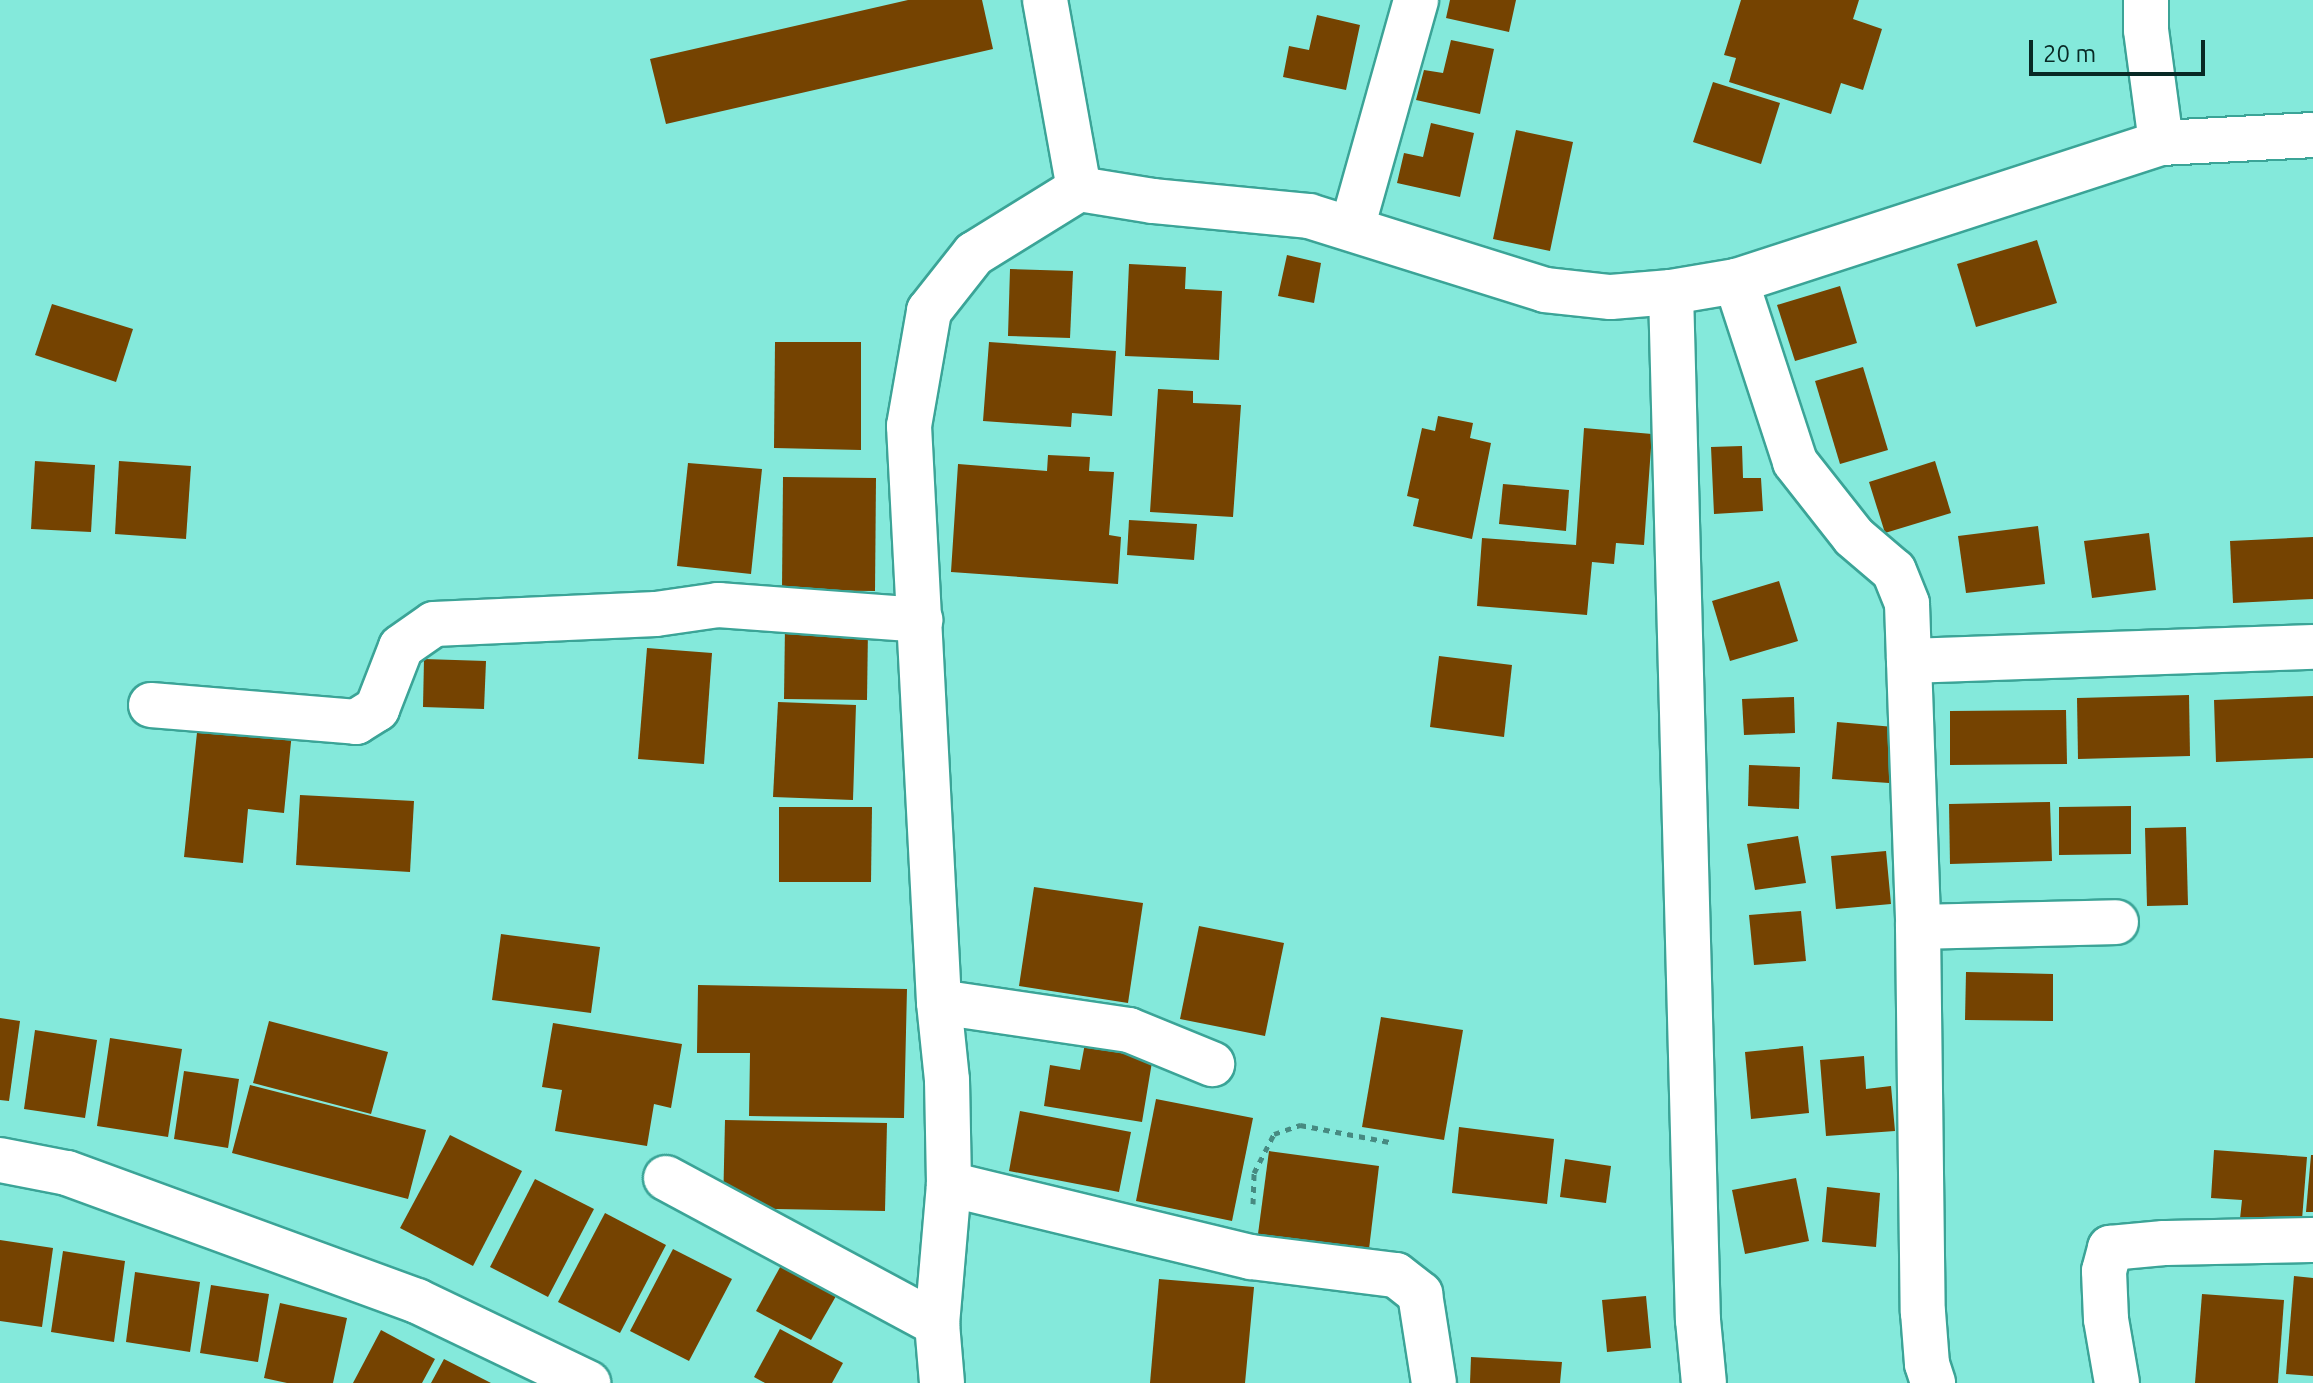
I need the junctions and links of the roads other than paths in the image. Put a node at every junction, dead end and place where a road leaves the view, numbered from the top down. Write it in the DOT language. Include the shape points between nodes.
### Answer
graph roads {
  1 [pos="1045,0"];
  2 [pos="1416,0"];
  3 [pos="2146,0"];
  4 [pos="2313,135"];
  5 [pos="2161,143"];
  6 [pos="1079,189"];
  7 [pos="1352,228"];
  8 [pos="1736,281"];
  9 [pos="1671,292"];
  10 [pos="920,620"];
  11 [pos="2313,647"];
  12 [pos="1909,661"];
  13 [pos="151,705"];
  14 [pos="2116,922"];
  15 [pos="1918,927"];
  16 [pos="939,1002"];
  17 [pos="1212,1064"];
  18 [pos="0,1160"];
  19 [pos="666,1178"];
  20 [pos="949,1184"];
  21 [pos="2313,1240"];
  22 [pos="937,1324"];
  23 [pos="588,1383"];
  24 [pos="942,1383"];
  25 [pos="1434,1383"];
  26 [pos="1704,1383"];
  27 [pos="1933,1383"];
  28 [pos="2117,1383"];
  1 -- 6 [label="street"];
  2 -- 7 [label="street"];
  3 -- 5 [label="street"];
  4 -- 5 [label="street"];
  5 -- 8 [label="street"];
  6 -- 7 [label="street" via="1309,216"];
  6 -- 10 [label="street" via="974,254 929,311 909,426"];
  7 -- 9 [label="street" via="1545,290 1611,297"];
  8 -- 9 [label="street"];
  8 -- 12 [label="street" via="1795,462 1854,537 1894,571 1907,604"];
  9 -- 26 [label="street" via="1698,1320"];
  10 -- 13 [label="street" via="718,605 656,614 434,624 401,647 377,709 356,722"];
  10 -- 16 [label="street"];
  11 -- 12 [label="street"];
  12 -- 15 [label="street"];
  14 -- 15 [label="street"];
  15 -- 27 [label="street" via="1923,1312"];
  16 -- 17 [label="street" via="1129,1030"];
  16 -- 20 [label="street"];
  18 -- 23 [label="street" via="67,1173 417,1301"];
  19 -- 22 [label="street"];
  20 -- 22 [label="street"];
  20 -- 25 [label="street" via="1251,1257 1396,1275 1420,1294"];
  21 -- 28 [label="street" via="2110,1248 2104,1271 2106,1319"];
  22 -- 24 [label="street"];
}
